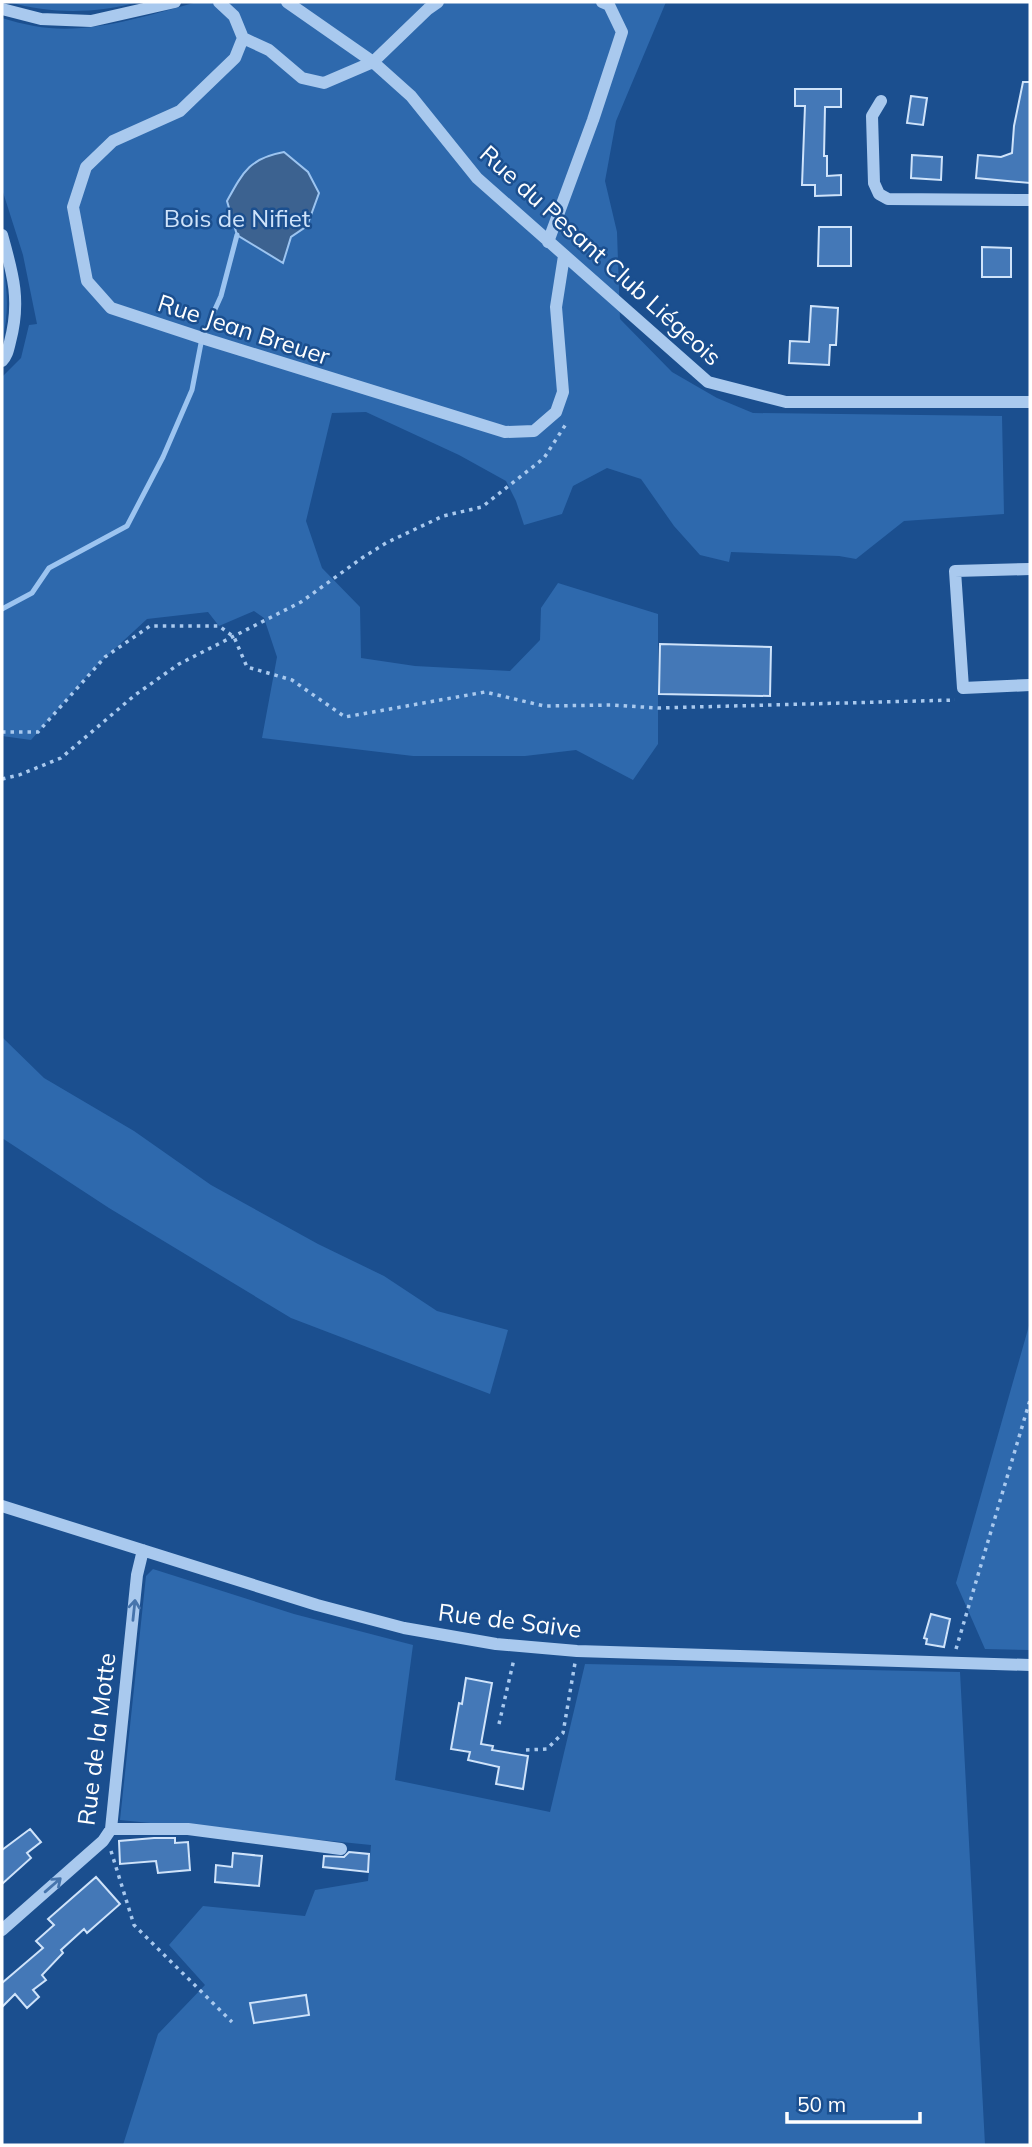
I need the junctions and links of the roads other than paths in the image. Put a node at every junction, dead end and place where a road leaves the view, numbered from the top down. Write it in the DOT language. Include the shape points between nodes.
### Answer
graph roads {
  1 [pos="175,2"];
  2 [pos="219,2"];
  3 [pos="287,2"];
  4 [pos="438,2"];
  5 [pos="602,2"];
  6 [pos="2,9"];
  7 [pos="243,37"];
  8 [pos="373,62"];
  9 [pos="881,101"];
  10 [pos="1030,200"];
  11 [pos="2,235"];
  12 [pos="548,242"];
  13 [pos="564,256"];
  14 [pos="2,361"];
  15 [pos="1030,402"];
  16 [pos="1030,569"];
  17 [pos="1030,685"];
  18 [pos="2,1506"];
  19 [pos="143,1550"];
  20 [pos="1030,1665"];
  21 [pos="111,1829"];
  22 [pos="341,1849"];
  23 [pos="2,1930"];
  1 -- 6 [label="street" via="91,21 41,19"];
  2 -- 7 [label="street" via="234,16"];
  3 -- 8 [label="street, Rue du Pesant Club Liégeois"];
  4 -- 8 [label="street"];
  5 -- 12 [label="street" via="622,32"];
  7 -- 8 [label="street" via="269,50 302,78 324,83"];
  7 -- 13 [label="street, Rue Jean Breuer" via="235,58 180,111 113,141 86,167 73,207 87,281 111,307 505,432 534,430 556,412 563,392 556,307"];
  8 -- 12 [label="street, Rue du Pesant Club Liégeois" via="411,96 477,178"];
  9 -- 10 [label="street" via="872,116 874,183 879,194 888,199"];
  11 -- 14 [label="street" via="14,277 16,320"];
  12 -- 13 [label="street, Rue du Pesant Club Liégeois"];
  13 -- 15 [label="street, Rue du Pesant Club Liégeois" via="708,382 786,402"];
  16 -- 17 [label="street" via="955,571 963,688"];
  18 -- 19 [label="street, Rue de Saive"];
  19 -- 20 [label="street, Rue de Saive" via="404,1628 517,1646"];
  21 -- 19 [label="street, Rue de la Motte, one-way"];
  21 -- 22 [label="street" via="188,1829"];
  23 -- 21 [label="street, Rue de la Motte, one-way"];
}
